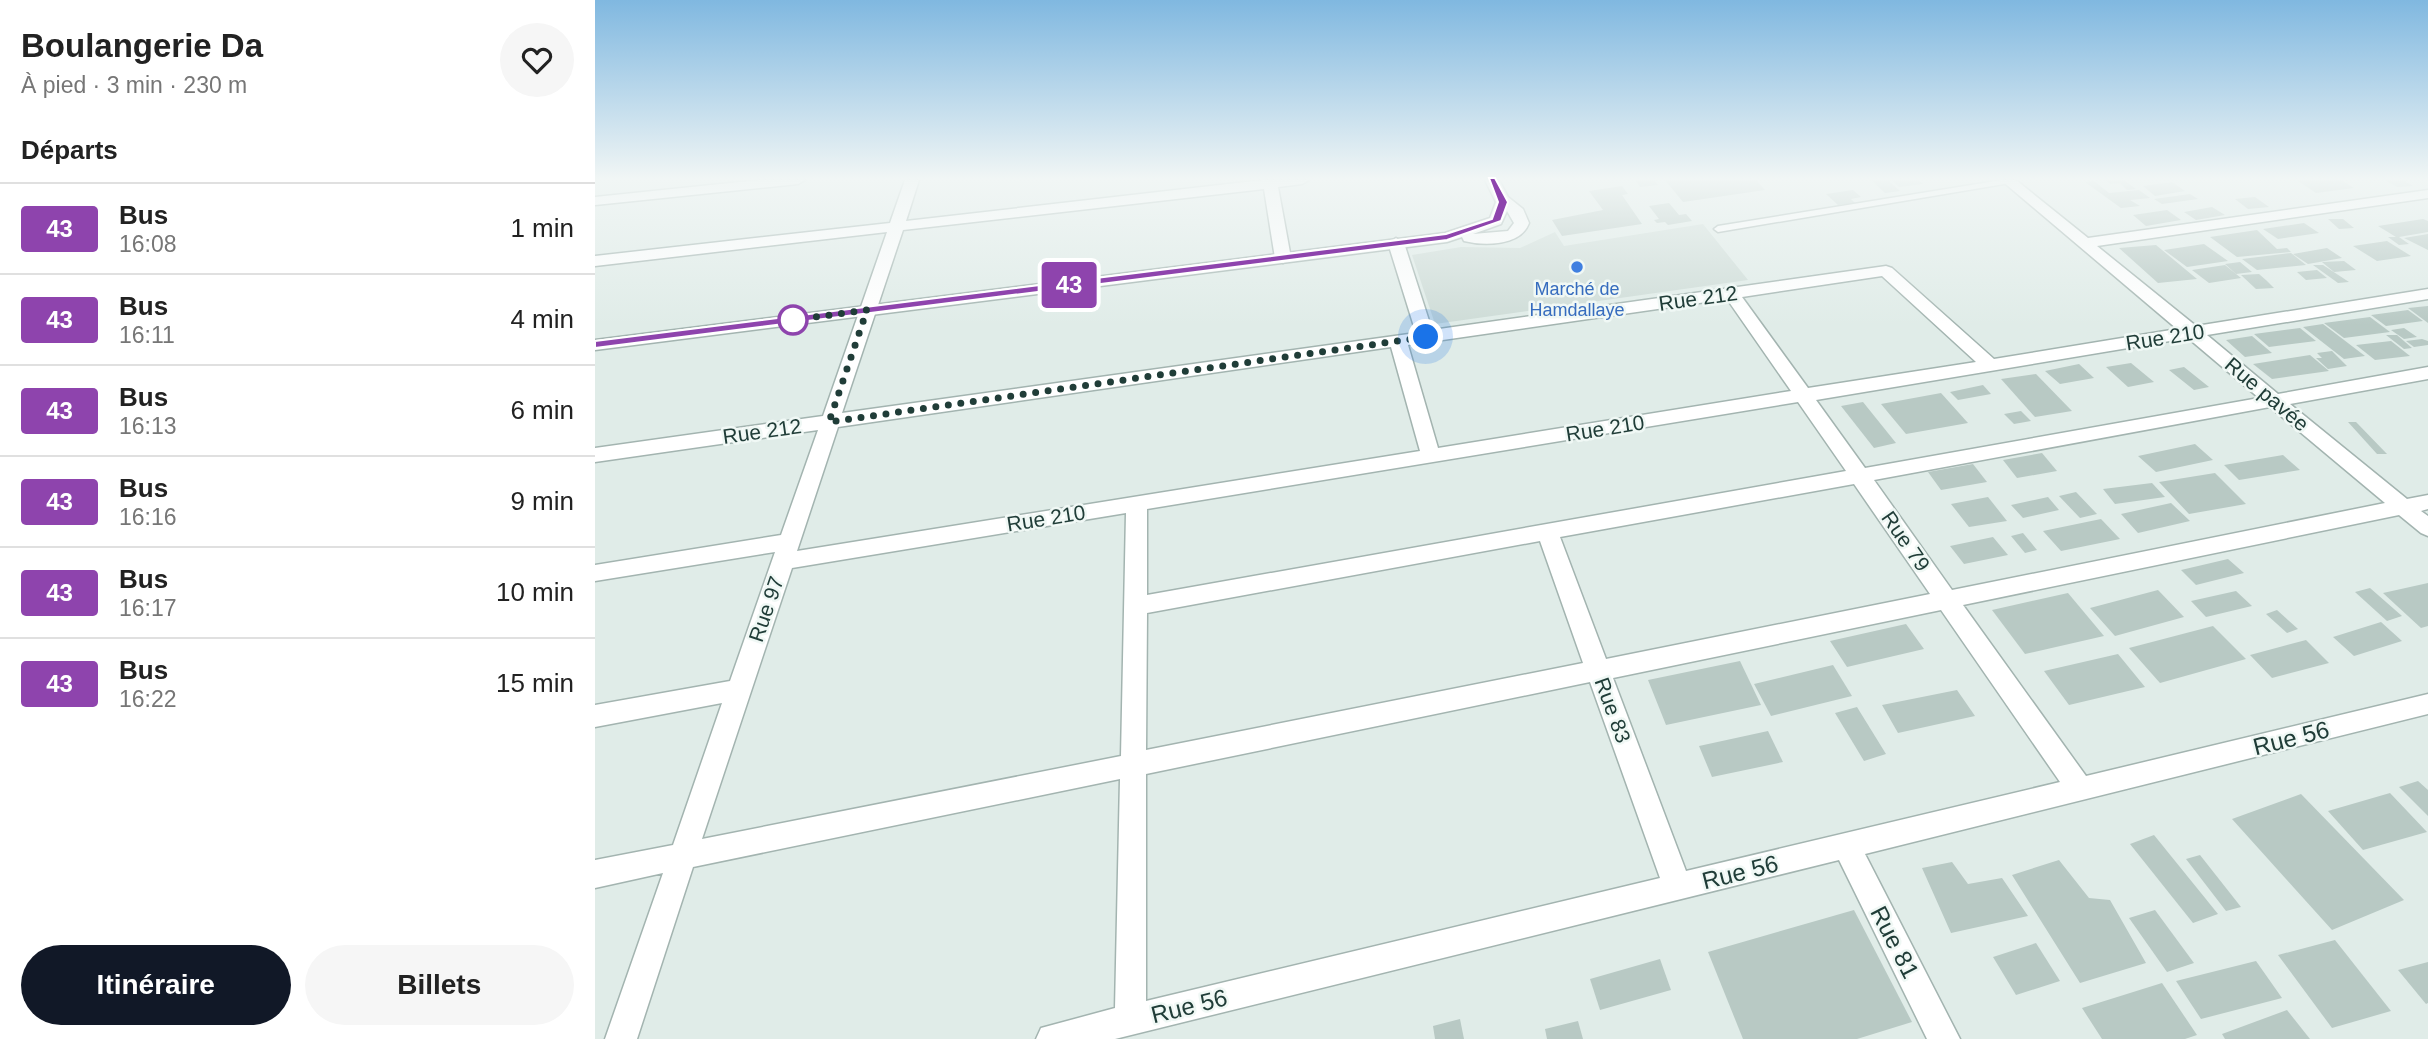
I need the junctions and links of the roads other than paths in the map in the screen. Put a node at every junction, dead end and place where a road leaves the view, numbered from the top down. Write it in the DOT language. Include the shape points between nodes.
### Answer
graph roads {
  1 [pos="875,228"];
  2 [pos="895,228"];
  3 [pos="1278,228"];
  4 [pos="1473,228"];
  5 [pos="1519,228"];
  6 [pos="1721,228"];
  7 [pos="2068,228"];
  8 [pos="2187,228"];
  9 [pos="1718,229"];
  10 [pos="1447,237"];
  11 [pos="1396,243"];
  12 [pos="2085,243"];
  13 [pos="1283,258"];
  14 [pos="595,261"];
  15 [pos="1731,293"];
  16 [pos="2428,294"];
  17 [pos="867,310"];
  18 [pos="2192,332"];
  19 [pos="1426,337"];
  20 [pos="1398,341"];
  21 [pos="595,345"];
  22 [pos="1990,365"];
  23 [pos="2428,373"];
  24 [pos="1803,396"];
  25 [pos="2275,400"];
  26 [pos="829,422"];
  27 [pos="595,455"];
  28 [pos="1431,456"];
  29 [pos="1860,476"];
  30 [pos="2428,502"];
  31 [pos="1137,503"];
  32 [pos="2403,507"];
  33 [pos="2428,528"];
  34 [pos="1547,532"];
  35 [pos="786,551"];
  36 [pos="595,573"];
  37 [pos="1947,599"];
  38 [pos="1136,607"];
  39 [pos="1598,670"];
  40 [pos="739,690"];
  41 [pos="2428,704"];
  42 [pos="595,716"];
  43 [pos="1134,764"];
  44 [pos="2080,789"];
  45 [pos="1846,846"];
  46 [pos="682,856"];
  47 [pos="595,874"];
  48 [pos="1678,887"];
  49 [pos="1130,1020"];
  50 [pos="621,1039"];
  51 [pos="1052,1039"];
  52 [pos="1944,1039"];
  1 -- 14 [label="street"];
  2 -- 17 [label="street, Rue 97"];
  3 -- 13 [label="street"];
  4 -- 10 [label="street"];
  5 -- 10 [label="street" via="1493,239"];
  6 -- 9 [label="lane"];
  7 -- 12 [label="street, Rue pavée"];
  8 -- 12 [label="street"];
  10 -- 11 [label="street"];
  11 -- 13 [label="street"];
  11 -- 19 [label="street"];
  12 -- 18 [label="street, Rue pavée"];
  13 -- 17 [label="street"];
  15 -- 19 [label="street, Rue 212"];
  15 -- 22 [label="street, Rue 212" via="1886,271"];
  15 -- 24 [label="street, Rue 79"];
  16 -- 18 [label="street, Rue 210"];
  17 -- 21 [label="street"];
  17 -- 26 [label="street, Rue 97"];
  18 -- 22 [label="street, Rue 210"];
  18 -- 25 [label="street, Rue pavée"];
  19 -- 20 [label="street, Rue 212"];
  20 -- 26 [label="street, Rue 212"];
  20 -- 28 [label="street"];
  22 -- 24 [label="street, Rue 210"];
  23 -- 25 [label="street"];
  24 -- 28 [label="street, Rue 210"];
  24 -- 29 [label="street, Rue 79"];
  25 -- 29 [label="street"];
  25 -- 32 [label="street, Rue pavée"];
  26 -- 27 [label="street, Rue 212"];
  26 -- 35 [label="street, Rue 97"];
  28 -- 31 [label="street, Rue 210"];
  29 -- 34 [label="street"];
  29 -- 37 [label="street, Rue 79"];
  30 -- 32 [label="street"];
  31 -- 35 [label="street, Rue 210"];
  31 -- 38 [label="street"];
  32 -- 33 [label="street, Rue pavée"];
  32 -- 37 [label="street"];
  34 -- 38 [label="street"];
  34 -- 39 [label="street, Rue 83"];
  35 -- 36 [label="street, Rue 210"];
  35 -- 40 [label="street, Rue 97"];
  37 -- 39 [label="street"];
  37 -- 44 [label="street, Rue 79"];
  38 -- 43 [label="street"];
  39 -- 43 [label="street"];
  39 -- 48 [label="street, Rue 83"];
  40 -- 42 [label="street"];
  40 -- 46 [label="street, Rue 97"];
  41 -- 44 [label="street, Rue 56"];
  43 -- 46 [label="street"];
  43 -- 49 [label="street"];
  44 -- 45 [label="street, Rue 56"];
  45 -- 48 [label="street, Rue 56"];
  45 -- 52 [label="street, Rue 81"];
  46 -- 47 [label="street"];
  46 -- 50 [label="street, Rue 97"];
  48 -- 49 [label="street, Rue 56"];
  49 -- 51 [label="street, Rue 56"];
}
